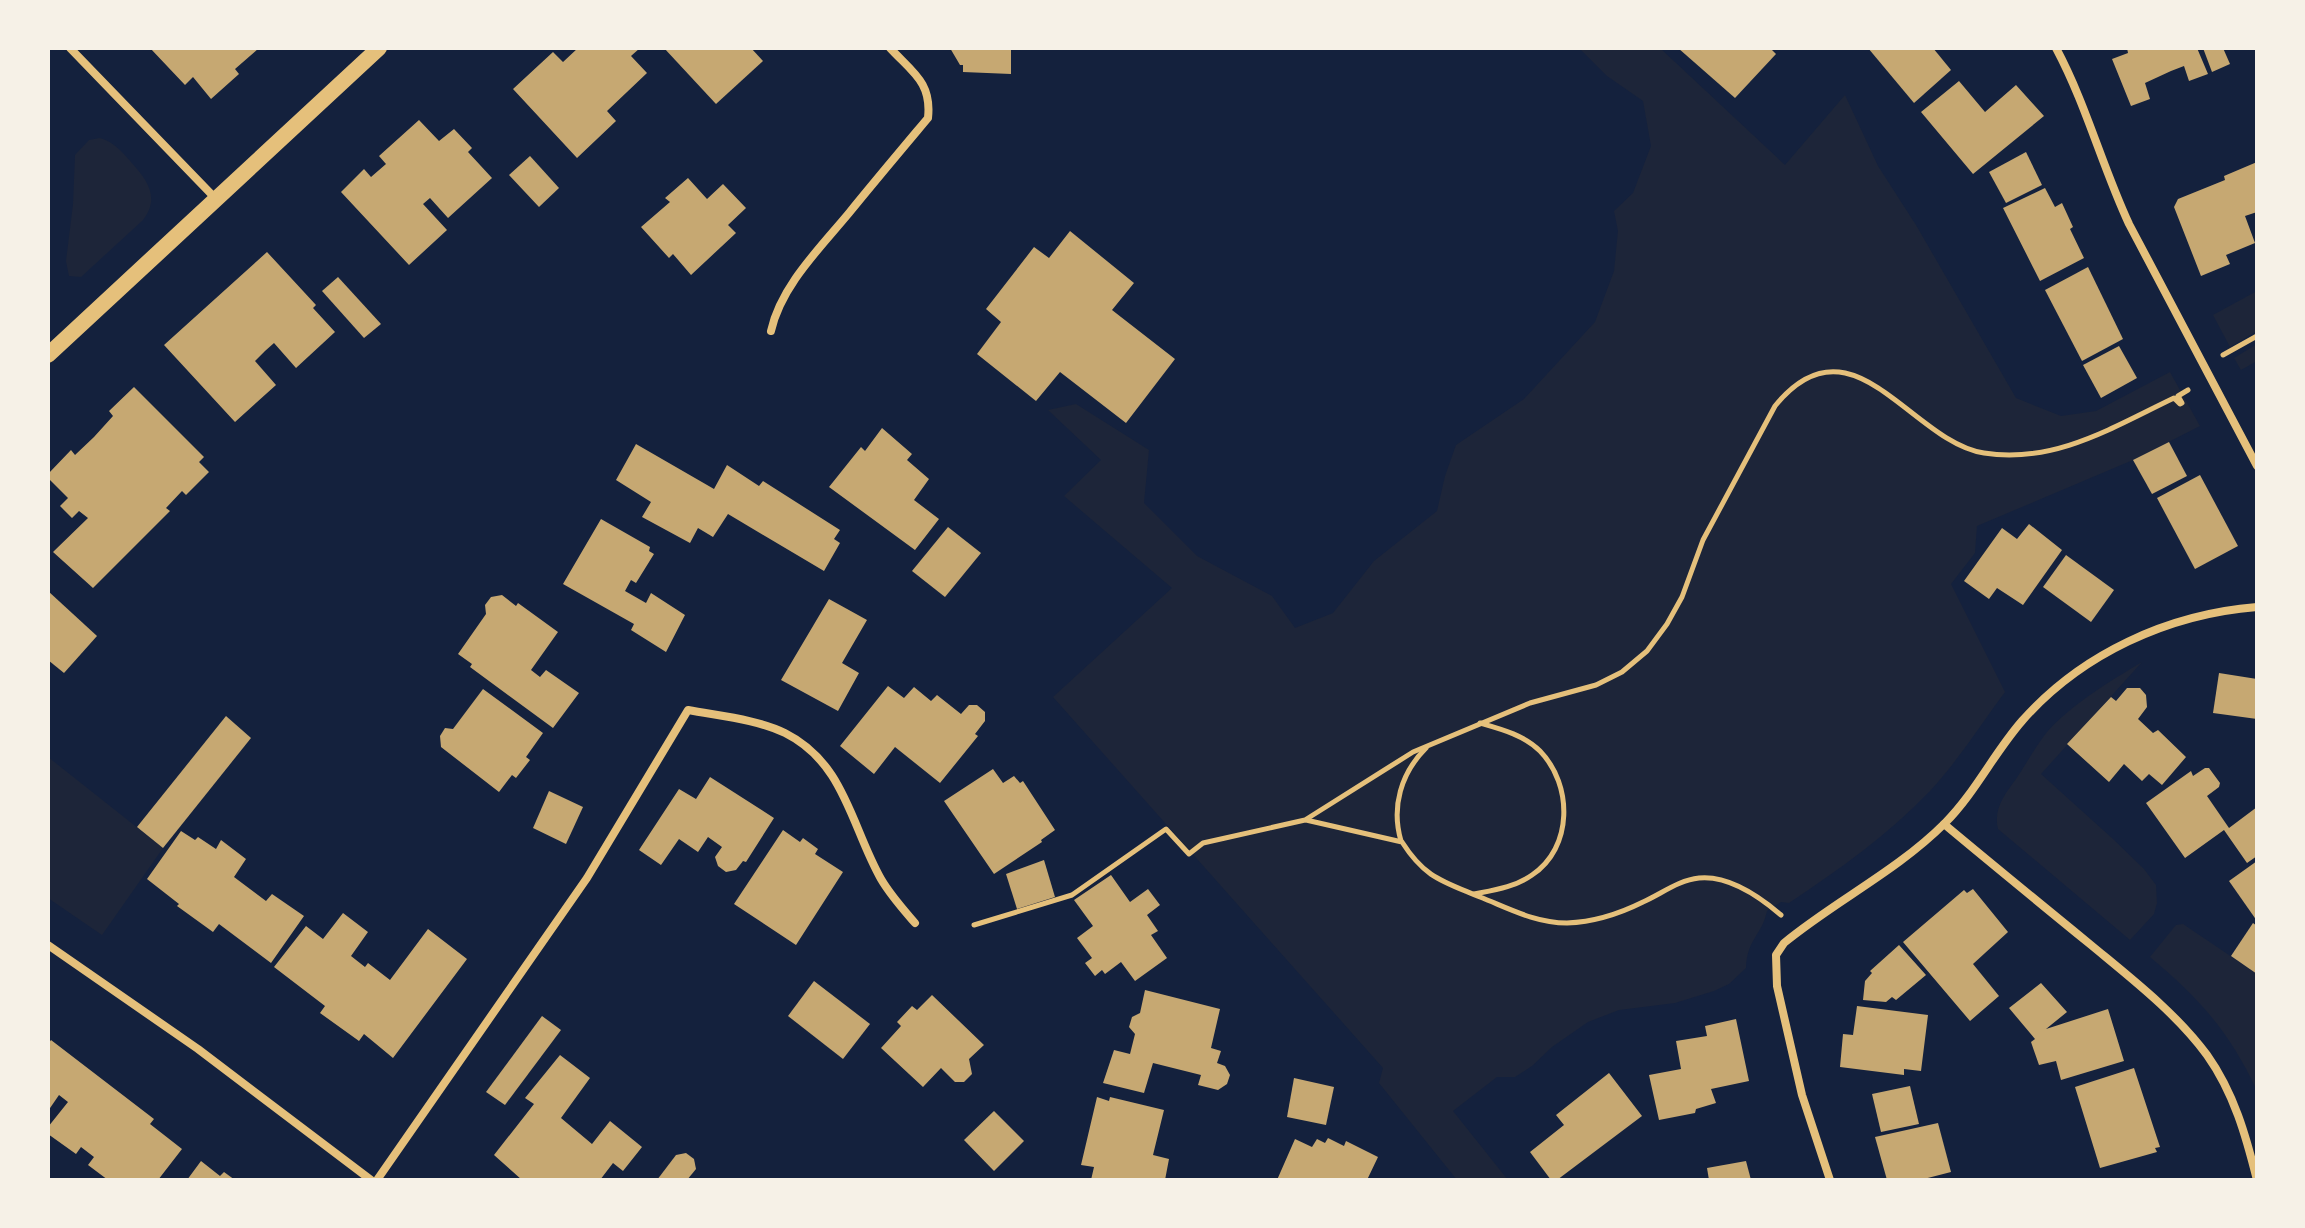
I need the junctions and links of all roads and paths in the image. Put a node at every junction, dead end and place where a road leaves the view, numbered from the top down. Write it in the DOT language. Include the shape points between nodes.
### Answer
graph roads {
  1 [pos="70,48"];
  2 [pos="379,48"];
  3 [pos="890,48"];
  4 [pos="2056,48"];
  5 [pos="216,199"];
  6 [pos="771,331"];
  7 [pos="2257,336"];
  8 [pos="48,355"];
  9 [pos="2222,356"];
  10 [pos="2186,391"];
  11 [pos="2257,466"];
  12 [pos="2257,607"];
  13 [pos="1479,723"];
  14 [pos="1431,743"];
  15 [pos="1305,820"];
  16 [pos="1944,824"];
  17 [pos="1402,842"];
  18 [pos="1473,894"];
  19 [pos="1782,915"];
  20 [pos="915,923"];
  21 [pos="974,925"];
  22 [pos="48,945"];
  23 [pos="374,1180"];
  24 [pos="1830,1180"];
  25 [pos="2257,1180"];
  1 -- 5 [label="street"];
  2 -- 5 [label="main road"];
  3 -- 6 [label="street" via="925,85 928,118 819,247 786,294"];
  4 -- 11 [label="street" via="2129,224"];
  5 -- 8 [label="main road"];
  7 -- 9 [label="path"];
  10 -- 13 [label="path" via="2178,396 2180,404 2174,398 2071,447 1999,454 1951,440 1869,380 1845,372 1804,380 1775,406 1703,540 1682,597 1647,651 1596,685"];
  12 -- 16 [label="street" via="2160,626 2077,672 2020,723"];
  13 -- 14 [label="path"];
  13 -- 18 [label="path" via="1510,731 1538,749 1555,770 1564,816 1558,842 1541,868 1519,882"];
  14 -- 15 [label="path"];
  14 -- 17 [label="path" via="1403,781 1397,826"];
  15 -- 17 [label="path"];
  15 -- 21 [label="path" via="1203,843 1189,854 1166,829 1072,895"];
  16 -- 24 [label="street" via="1800,930 1776,955 1789,1047"];
  16 -- 25 [label="street" via="2186,1030 2229,1094"];
  17 -- 18 [label="path" via="1422,870"];
  18 -- 19 [label="path" via="1538,921 1567,923 1621,913 1681,883 1720,879"];
  20 -- 23 [label="street" via="880,877 832,773 813,752 784,732 688,710 587,878"];
  22 -- 23 [label="street"];
}
